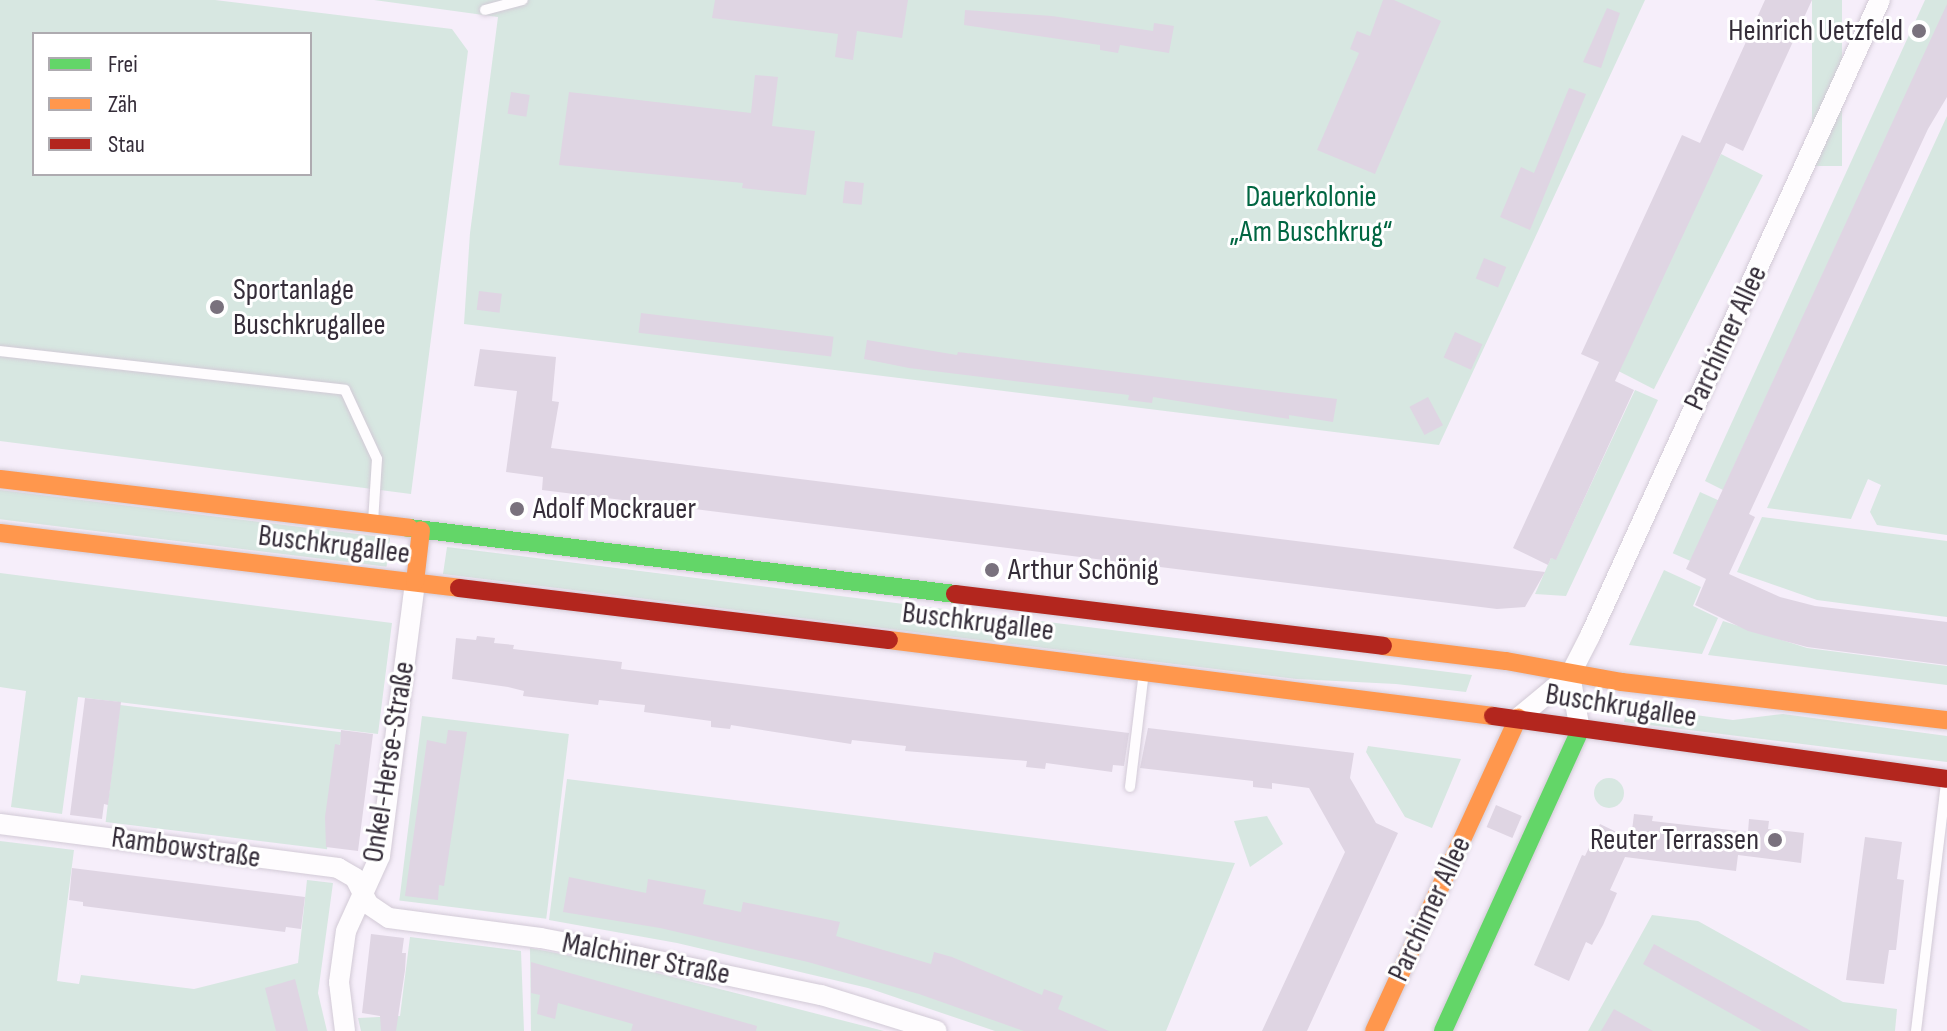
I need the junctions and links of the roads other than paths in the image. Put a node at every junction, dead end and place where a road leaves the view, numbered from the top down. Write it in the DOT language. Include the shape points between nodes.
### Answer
graph roads {
  1 [pos="523,0"];
  2 [pos="1880,0"];
  3 [pos="485,10"];
  4 [pos="0,351"];
  5 [pos="0,479"];
  6 [pos="373,524"];
  7 [pos="421,530"];
  8 [pos="0,533"];
  9 [pos="415,582"];
  10 [pos="1144,670"];
  11 [pos="1570,675"];
  12 [pos="1518,718"];
  13 [pos="1947,720"];
  14 [pos="1580,730"];
  15 [pos="1947,779"];
  16 [pos="1130,787"];
  17 [pos="0,824"];
  18 [pos="362,891"];
  19 [pos="345,1031"];
  20 [pos="937,1031"];
  21 [pos="1374,1031"];
  22 [pos="1443,1031"];
  23 [pos="1916,1031"];
  1 -- 3 [label="lane"];
  2 -- 11 [label="street, Parchimer Allee"];
  4 -- 6 [label="lane" via="345,390 377,459"];
  5 -- 6 [label="main road, Buschkrugallee"];
  6 -- 7 [label="main road, Buschkrugallee"];
  7 -- 9 [label="main road"];
  7 -- 11 [label="main road, Buschkrugallee" via="1506,661"];
  8 -- 9 [label="main road, Buschkrugallee"];
  9 -- 10 [label="main road, Buschkrugallee"];
  9 -- 18 [label="street, Onkel-Herse-Straße" via="380,856"];
  10 -- 12 [label="main road, Buschkrugallee"];
  10 -- 16 [label="lane"];
  11 -- 12 [label="street, Parchimer Allee"];
  11 -- 13 [label="main road, Buschkrugallee"];
  11 -- 14 [label="street"];
  12 -- 14 [label="main road, Buschkrugallee"];
  12 -- 21 [label="main road, Parchimer Allee"];
  14 -- 15 [label="main road, Buschkrugallee"];
  14 -- 22 [label="main road, Parchimer Allee"];
  15 -- 23 [label="lane"];
  17 -- 18 [label="street, Rambowstraße" via="338,868 355,878"];
  18 -- 19 [label="street, Onkel-Herse-Straße" via="346,931 339,982"];
  18 -- 20 [label="street, Malchiner Straße" via="368,904 389,918 640,957 821,995"];
}
